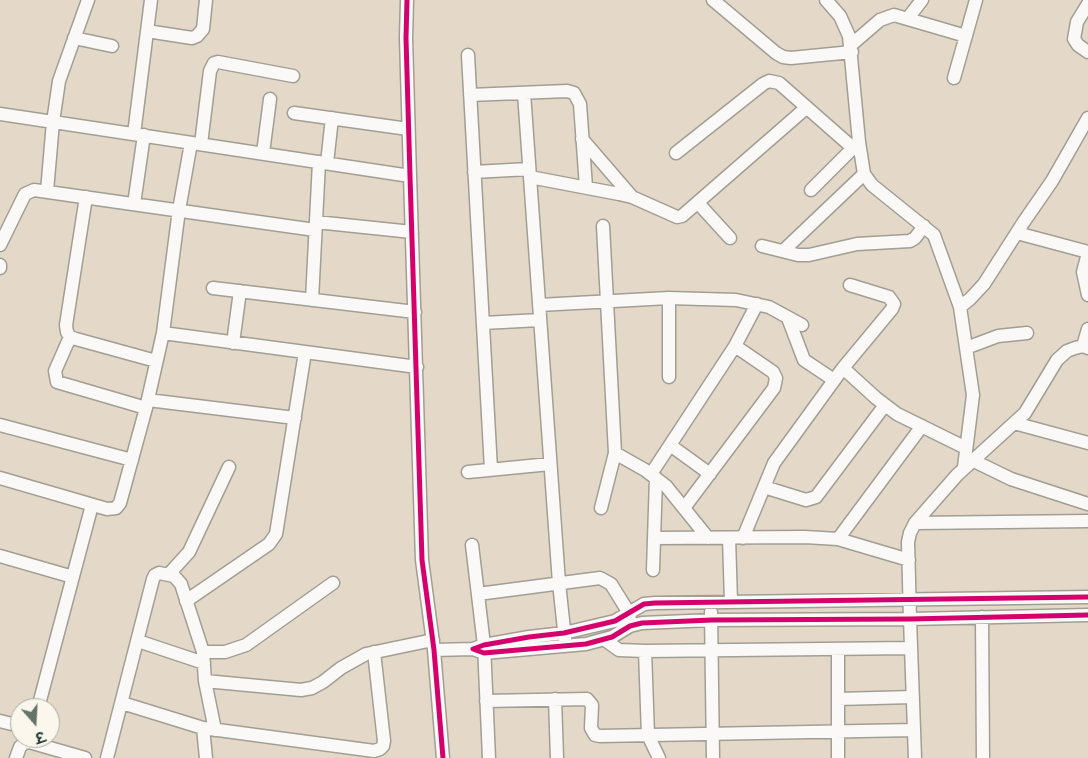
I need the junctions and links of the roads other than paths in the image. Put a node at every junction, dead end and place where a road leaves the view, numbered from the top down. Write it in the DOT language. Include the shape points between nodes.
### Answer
graph roads {
  1 [pos="88,0"];
  2 [pos="151,0"];
  3 [pos="206,0"];
  4 [pos="407,0"];
  5 [pos="713,0"];
  6 [pos="826,0"];
  7 [pos="922,0"];
  8 [pos="976,0"];
  9 [pos="1088,4"];
  10 [pos="908,18"];
  11 [pos="147,31"];
  12 [pos="966,36"];
  13 [pos="74,38"];
  14 [pos="112,46"];
  15 [pos="852,49"];
  16 [pos="1088,52"];
  17 [pos="468,56"];
  18 [pos="293,76"];
  19 [pos="954,78"];
  20 [pos="524,93"];
  21 [pos="470,95"];
  22 [pos="270,99"];
  23 [pos="806,108"];
  24 [pos="294,113"];
  25 [pos="0,114"];
  26 [pos="332,118"];
  27 [pos="1088,118"];
  28 [pos="53,122"];
  29 [pos="408,129"];
  30 [pos="139,135"];
  31 [pos="582,139"];
  32 [pos="196,143"];
  33 [pos="856,145"];
  34 [pos="263,154"];
  35 [pos="676,154"];
  36 [pos="323,162"];
  37 [pos="474,172"];
  38 [pos="529,173"];
  39 [pos="864,174"];
  40 [pos="410,176"];
  41 [pos="586,187"];
  42 [pos="811,190"];
  43 [pos="47,192"];
  44 [pos="86,197"];
  45 [pos="632,197"];
  46 [pos="134,204"];
  47 [pos="698,204"];
  48 [pos="179,210"];
  49 [pos="316,226"];
  50 [pos="604,226"];
  51 [pos="924,226"];
  52 [pos="412,232"];
  53 [pos="1017,232"];
  54 [pos="730,238"];
  55 [pos="0,245"];
  56 [pos="762,246"];
  57 [pos="783,251"];
  58 [pos="1088,252"];
  59 [pos="850,285"];
  60 [pos="214,288"];
  61 [pos="240,291"];
  62 [pos="1088,295"];
  63 [pos="669,298"];
  64 [pos="312,300"];
  65 [pos="607,301"];
  66 [pos="757,304"];
  67 [pos="539,305"];
  68 [pos="960,307"];
  69 [pos="414,312"];
  70 [pos="788,318"];
  71 [pos="540,320"];
  72 [pos="483,323"];
  73 [pos="802,325"];
  74 [pos="1088,329"];
  75 [pos="162,333"];
  76 [pos="1027,333"];
  77 [pos="70,337"];
  78 [pos="234,342"];
  79 [pos="735,346"];
  80 [pos="1085,347"];
  81 [pos="966,348"];
  82 [pos="306,352"];
  83 [pos="156,361"];
  84 [pos="417,367"];
  85 [pos="843,368"];
  86 [pos="669,377"];
  87 [pos="834,380"];
  88 [pos="147,404"];
  89 [pos="885,404"];
  90 [pos="295,418"];
  91 [pos="1014,423"];
  92 [pos="0,425"];
  93 [pos="922,426"];
  94 [pos="1088,442"];
  95 [pos="670,445"];
  96 [pos="966,448"];
  97 [pos="615,453"];
  98 [pos="132,460"];
  99 [pos="550,464"];
  100 [pos="968,464"];
  101 [pos="229,467"];
  102 [pos="492,469"];
  103 [pos="468,472"];
  104 [pos="710,474"];
  105 [pos="653,476"];
  106 [pos="0,478"];
  107 [pos="764,487"];
  108 [pos="1088,504"];
  109 [pos="92,505"];
  110 [pos="602,508"];
  111 [pos="684,508"];
  112 [pos="1088,521"];
  113 [pos="915,524"];
  114 [pos="654,538"];
  115 [pos="708,538"];
  116 [pos="729,538"];
  117 [pos="743,538"];
  118 [pos="838,539"];
  119 [pos="472,545"];
  120 [pos="0,556"];
  121 [pos="909,560"];
  122 [pos="653,570"];
  123 [pos="168,574"];
  124 [pos="73,577"];
  125 [pos="333,583"];
  126 [pos="559,583"];
  127 [pos="478,594"];
  128 [pos="1088,597"];
  129 [pos="1062,598"];
  130 [pos="909,599"];
  131 [pos="963,599"];
  132 [pos="186,601"];
  133 [pos="711,602"];
  134 [pos="731,602"];
  135 [pos="629,613"];
  136 [pos="1062,615"];
  137 [pos="1088,615"];
  138 [pos="982,617"];
  139 [pos="963,618"];
  140 [pos="910,619"];
  141 [pos="712,620"];
  142 [pos="630,626"];
  143 [pos="564,633"];
  144 [pos="605,640"];
  145 [pos="138,641"];
  146 [pos="434,645"];
  147 [pos="566,647"];
  148 [pos="911,648"];
  149 [pos="480,649"];
  150 [pos="838,649"];
  151 [pos="644,651"];
  152 [pos="712,651"];
  153 [pos="374,652"];
  154 [pos="204,657"];
  155 [pos="205,682"];
  156 [pos="912,697"];
  157 [pos="41,698"];
  158 [pos="555,699"];
  159 [pos="838,699"];
  160 [pos="486,701"];
  161 [pos="122,703"];
  162 [pos="209,729"];
  163 [pos="914,730"];
  164 [pos="838,732"];
  165 [pos="713,734"];
  166 [pos="648,735"];
  167 [pos="53,748"];
  168 [pos="380,754"];
  169 [pos="82,758"];
  170 [pos="108,758"];
  171 [pos="206,758"];
  172 [pos="443,758"];
  173 [pos="489,758"];
  174 [pos="557,758"];
  175 [pos="658,758"];
  176 [pos="714,758"];
  177 [pos="838,758"];
  178 [pos="915,758"];
  179 [pos="984,758"];
  1 -- 13 [label="street"];
  2 -- 11 [label="street"];
  3 -- 11 [label="street" via="203,29 197,36"];
  4 -- 29 [label="street"];
  5 -- 15 [label="street" via="783,56 791,58"];
  6 -- 15 [label="street" via="846,26"];
  7 -- 10 [label="street"];
  8 -- 12 [label="street"];
  9 -- 16 [label="street" via="1077,22 1074,39"];
  10 -- 12 [label="street"];
  10 -- 15 [label="street" via="899,16 880,20"];
  11 -- 30 [label="street"];
  12 -- 19 [label="street"];
  13 -- 14 [label="street"];
  13 -- 28 [label="street" via="59,82"];
  15 -- 33 [label="street"];
  17 -- 21 [label="street"];
  18 -- 32 [label="street" via="214,63"];
  20 -- 21 [label="street"];
  20 -- 31 [label="street" via="566,91 574,94 580,104"];
  20 -- 38 [label="street"];
  21 -- 37 [label="street"];
  22 -- 34 [label="street"];
  23 -- 33 [label="street"];
  23 -- 35 [label="street" via="779,83 770,81"];
  23 -- 47 [label="street"];
  24 -- 26 [label="street"];
  25 -- 28 [label="street"];
  26 -- 29 [label="street"];
  26 -- 36 [label="street"];
  27 -- 53 [label="street" via="1067,158"];
  28 -- 30 [label="street"];
  28 -- 43 [label="street"];
  29 -- 40 [label="street"];
  30 -- 32 [label="street"];
  30 -- 46 [label="street"];
  31 -- 41 [label="street"];
  31 -- 45 [label="street"];
  32 -- 34 [label="street"];
  32 -- 48 [label="street"];
  33 -- 39 [label="street"];
  33 -- 42 [label="street"];
  34 -- 36 [label="street"];
  36 -- 40 [label="street"];
  36 -- 49 [label="street"];
  37 -- 38 [label="street"];
  37 -- 72 [label="street"];
  38 -- 41 [label="street"];
  38 -- 67 [label="street"];
  39 -- 51 [label="street" via="872,185"];
  39 -- 57 [label="street"];
  40 -- 52 [label="street"];
  41 -- 45 [label="street"];
  43 -- 44 [label="street"];
  43 -- 55 [label="street" via="34,190 25,194"];
  44 -- 46 [label="street"];
  44 -- 77 [label="street" via="66,324"];
  45 -- 47 [label="street" via="677,217"];
  46 -- 48 [label="street"];
  47 -- 54 [label="street"];
  48 -- 49 [label="street"];
  48 -- 75 [label="street"];
  49 -- 52 [label="street"];
  49 -- 64 [label="street"];
  50 -- 65 [label="street"];
  51 -- 57 [label="street" via="914,238 904,242 857,244 809,255"];
  51 -- 68 [label="street" via="938,241"];
  52 -- 69 [label="street"];
  53 -- 58 [label="street"];
  53 -- 68 [label="street" via="984,284"];
  56 -- 57 [label="street"];
  58 -- 62 [label="street" via="1084,272"];
  59 -- 85 [label="street" via="889,298 894,304"];
  60 -- 61 [label="street"];
  61 -- 64 [label="street"];
  61 -- 78 [label="street"];
  63 -- 65 [label="street"];
  63 -- 66 [label="street" via="736,300"];
  63 -- 86 [label="street"];
  64 -- 69 [label="street"];
  65 -- 67 [label="street"];
  65 -- 97 [label="street"];
  66 -- 70 [label="street"];
  66 -- 79 [label="street"];
  67 -- 71 [label="street"];
  68 -- 81 [label="street"];
  69 -- 84 [label="street"];
  70 -- 73 [label="street"];
  70 -- 87 [label="street" via="804,360"];
  71 -- 72 [label="street"];
  71 -- 99 [label="street"];
  72 -- 102 [label="street"];
  74 -- 80 [label="street"];
  75 -- 78 [label="street"];
  75 -- 83 [label="street"];
  76 -- 81 [label="street" via="998,336"];
  77 -- 83 [label="street"];
  77 -- 88 [label="street" via="55,371 57,382"];
  78 -- 82 [label="street"];
  79 -- 95 [label="street"];
  79 -- 104 [label="street" via="774,372 776,383"];
  80 -- 91 [label="street" via="1068,351 1057,360 1031,406"];
  81 -- 96 [label="street" via="973,394"];
  82 -- 84 [label="street"];
  82 -- 90 [label="street"];
  83 -- 88 [label="street"];
  84 -- 146 [label="street" via="422,560"];
  85 -- 87 [label="street"];
  85 -- 89 [label="street"];
  87 -- 107 [label="street" via="780,452"];
  88 -- 90 [label="street"];
  88 -- 98 [label="street"];
  89 -- 93 [label="street"];
  89 -- 107 [label="street" via="816,498 806,500"];
  90 -- 132 [label="street" via="276,534 269,544"];
  91 -- 94 [label="street"];
  91 -- 100 [label="street"];
  92 -- 98 [label="street"];
  93 -- 96 [label="street"];
  93 -- 118 [label="street"];
  95 -- 104 [label="street"];
  95 -- 105 [label="street"];
  96 -- 100 [label="street"];
  97 -- 105 [label="street"];
  97 -- 110 [label="street"];
  98 -- 109 [label="street" via="116,508"];
  99 -- 102 [label="street"];
  99 -- 126 [label="street"];
  100 -- 108 [label="street"];
  100 -- 113 [label="street"];
  101 -- 123 [label="street" via="194,545"];
  102 -- 103 [label="street"];
  104 -- 111 [label="street"];
  105 -- 111 [label="street"];
  105 -- 114 [label="street"];
  106 -- 109 [label="street"];
  107 -- 117 [label="street"];
  109 -- 124 [label="street"];
  111 -- 115 [label="street"];
  112 -- 113 [label="street"];
  113 -- 121 [label="street" via="910,533"];
  114 -- 115 [label="street"];
  114 -- 122 [label="street"];
  115 -- 116 [label="street"];
  116 -- 117 [label="street"];
  116 -- 134 [label="street"];
  117 -- 118 [label="street"];
  118 -- 121 [label="street"];
  119 -- 127 [label="street"];
  120 -- 124 [label="street"];
  121 -- 130 [label="street"];
  123 -- 132 [label="street" via="178,579"];
  123 -- 145 [label="street" via="159,573 153,579"];
  124 -- 157 [label="street"];
  125 -- 154 [label="street" via="246,645"];
  126 -- 127 [label="street"];
  126 -- 135 [label="street" via="605,580"];
  126 -- 143 [label="street"];
  127 -- 149 [label="street"];
  128 -- 129 [label="street"];
  129 -- 131 [label="street"];
  129 -- 136 [label="street"];
  130 -- 131 [label="street"];
  130 -- 134 [label="street"];
  130 -- 140 [label="street"];
  131 -- 139 [label="street"];
  132 -- 154 [label="street"];
  133 -- 134 [label="street"];
  133 -- 135 [label="street" via="644,604"];
  133 -- 141 [label="street"];
  135 -- 142 [label="street"];
  135 -- 143 [label="street" via="615,621"];
  136 -- 137 [label="street"];
  136 -- 138 [label="street"];
  138 -- 139 [label="street"];
  138 -- 179 [label="street"];
  139 -- 140 [label="street"];
  140 -- 141 [label="street"];
  140 -- 148 [label="street"];
  141 -- 142 [label="street"];
  141 -- 152 [label="street"];
  142 -- 144 [label="street"];
  143 -- 147 [label="street"];
  143 -- 149 [label="street"];
  144 -- 147 [label="street"];
  144 -- 151 [label="street" via="619,650"];
  145 -- 154 [label="street"];
  145 -- 161 [label="street"];
  146 -- 149 [label="street"];
  146 -- 153 [label="street"];
  146 -- 172 [label="street"];
  147 -- 149 [label="street"];
  148 -- 150 [label="street"];
  148 -- 156 [label="street"];
  149 -- 160 [label="street"];
  150 -- 152 [label="street"];
  150 -- 159 [label="street"];
  151 -- 152 [label="street"];
  151 -- 166 [label="street"];
  152 -- 165 [label="street"];
  153 -- 155 [label="street" via="354,660 312,688 301,690"];
  153 -- 168 [label="street" via="384,741"];
  154 -- 155 [label="street"];
  155 -- 162 [label="street"];
  156 -- 159 [label="street"];
  156 -- 163 [label="street"];
  158 -- 160 [label="street"];
  158 -- 166 [label="street" via="582,698 590,701 591,728 595,735"];
  158 -- 174 [label="street"];
  159 -- 164 [label="street"];
  160 -- 173 [label="street"];
  161 -- 162 [label="street"];
  161 -- 170 [label="street"];
  162 -- 168 [label="street"];
  162 -- 171 [label="street"];
  163 -- 164 [label="street"];
  163 -- 178 [label="street"];
  164 -- 165 [label="street"];
  164 -- 177 [label="street"];
  165 -- 166 [label="street"];
  165 -- 176 [label="street"];
  166 -- 175 [label="street"];
  167 -- 169 [label="street"];
}
